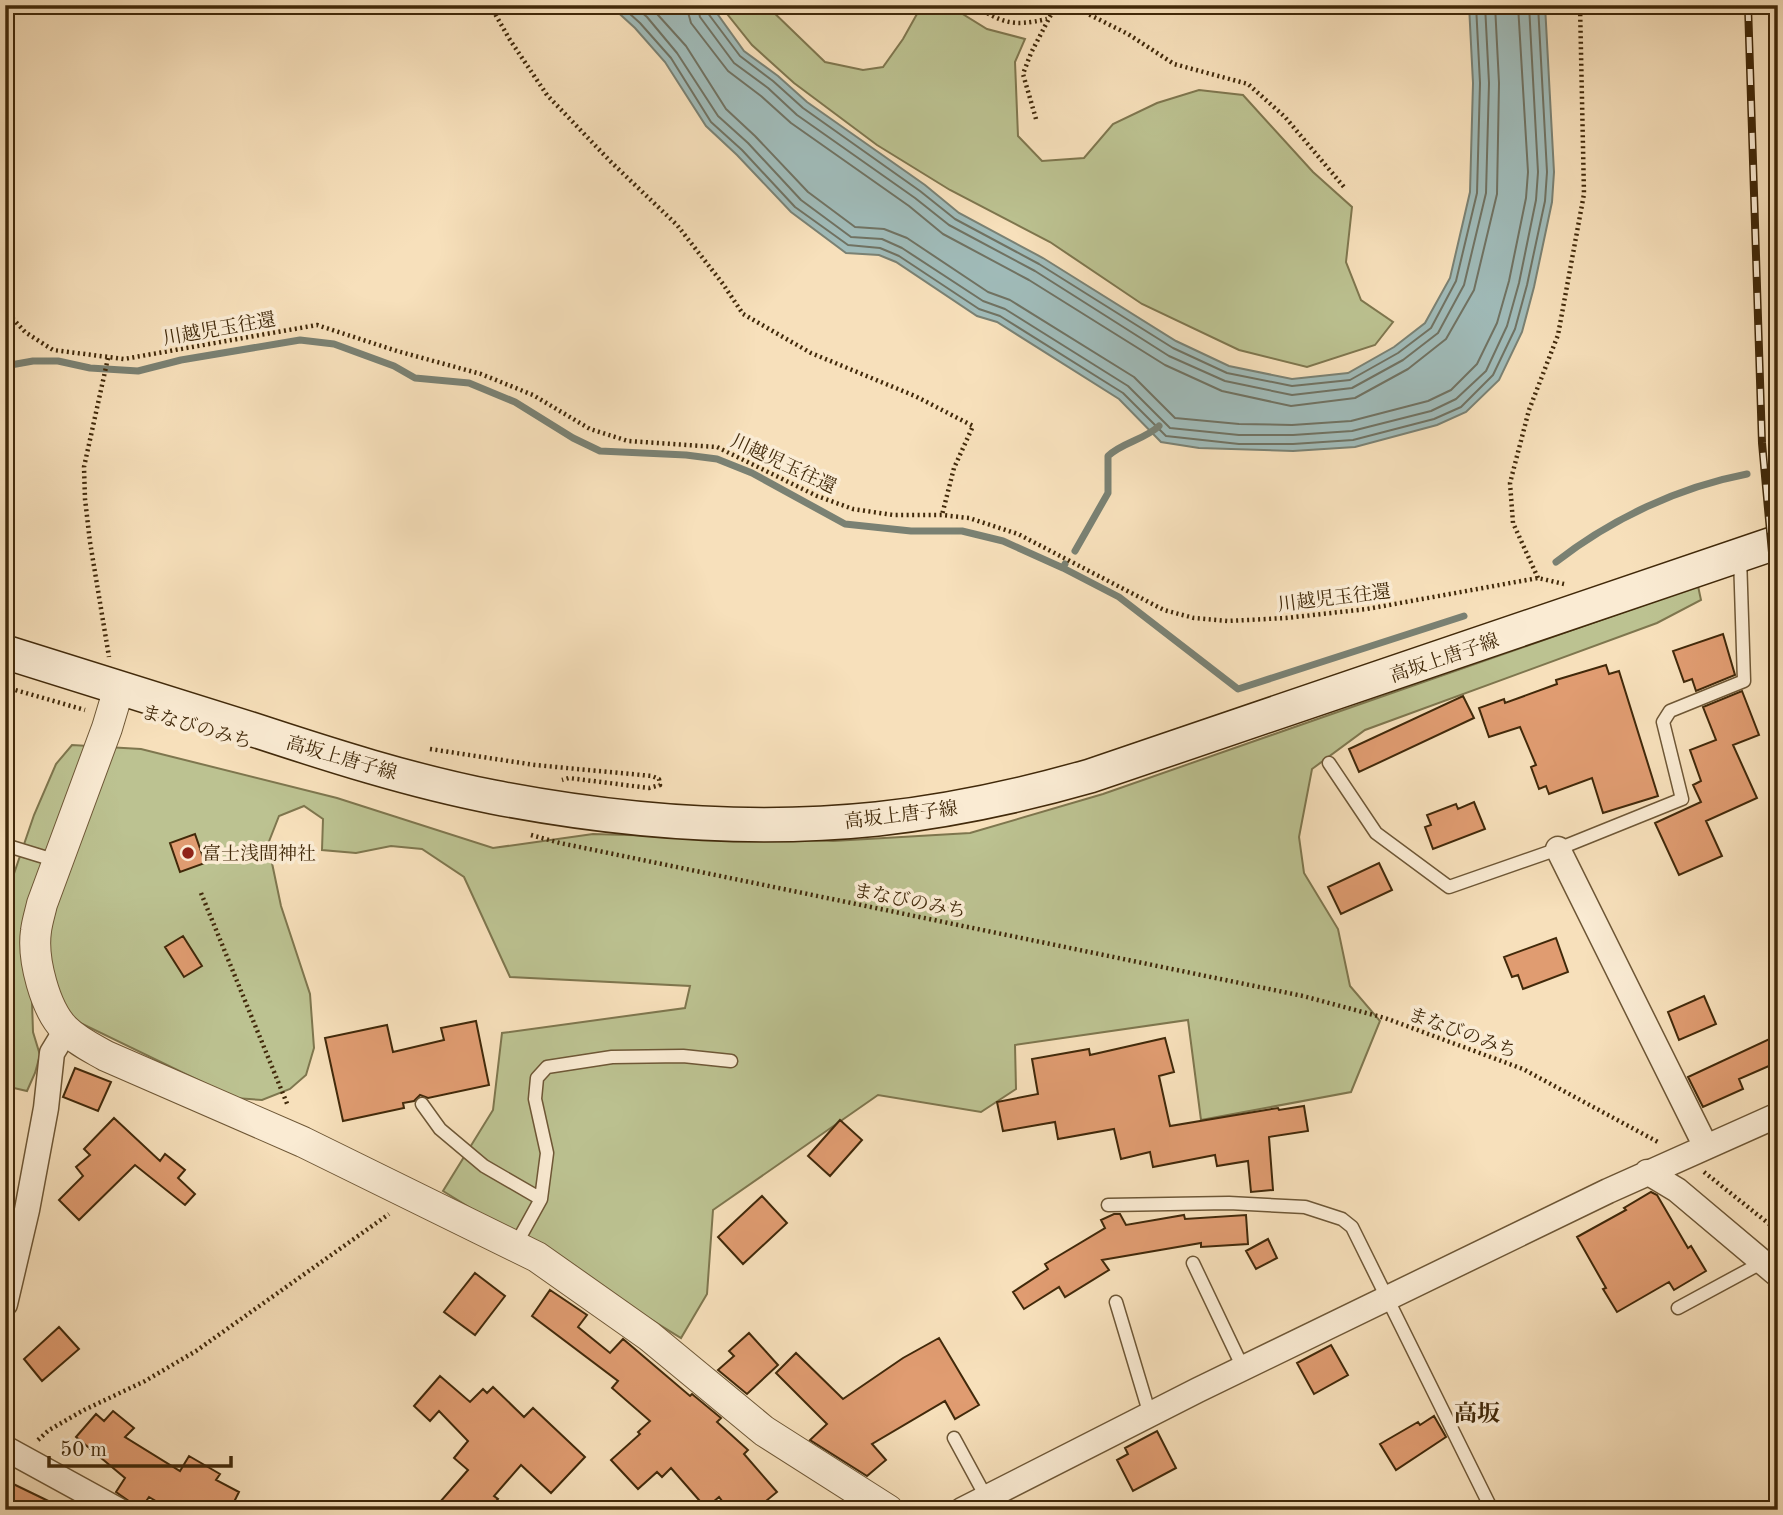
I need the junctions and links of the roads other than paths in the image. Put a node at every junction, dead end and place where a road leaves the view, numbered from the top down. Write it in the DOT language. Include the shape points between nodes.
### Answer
graph roads {
  1 [pos="1778,542"];
  2 [pos="1740,555"];
  3 [pos="5,652"];
  4 [pos="119,688"];
  5 [pos="1329,763"];
  6 [pos="5,845"];
  7 [pos="1558,849"];
  8 [pos="58,861"];
  9 [pos="66,1030"];
  10 [pos="731,1061"];
  11 [pos="422,1104"];
  12 [pos="1778,1115"];
  13 [pos="1704,1159"];
  14 [pos="1647,1172"];
  15 [pos="541,1199"];
  16 [pos="1108,1205"];
  17 [pos="515,1246"];
  18 [pos="1193,1264"];
  19 [pos="1771,1268"];
  20 [pos="1390,1299"];
  21 [pos="1116,1302"];
  22 [pos="5,1304"];
  23 [pos="1678,1308"];
  24 [pos="1244,1370"];
  25 [pos="1150,1415"];
  26 [pos="954,1438"];
  27 [pos="14,1453"];
  28 [pos="986,1497"];
  29 [pos="118,1510"];
  30 [pos="888,1510"];
  31 [pos="962,1510"];
  32 [pos="1492,1510"];
  1 -- 2 [label="main road, 高坂上唐子線"];
  2 -- 4 [label="main road, 高坂上唐子線" via="1102,773 993,801 876,819 699,821 588,812 492,797 389,772"];
  2 -- 7 [label="lane" via="1744,681 1670,711 1663,722 1682,799"];
  3 -- 4 [label="main road, 高坂上唐子線"];
  4 -- 8 [label="street"];
  5 -- 7 [label="lane" via="1376,833 1449,887"];
  6 -- 8 [label="lane"];
  7 -- 13 [label="street"];
  8 -- 9 [label="street" via="36,933 41,983 55,1018"];
  9 -- 17 [label="street" via="106,1056 303,1142"];
  9 -- 22 [label="street" via="52,1053 27,1210"];
  10 -- 15 [label="lane" via="612,1056 547,1068 537,1078 535,1099 547,1153"];
  11 -- 15 [label="lane" via="440,1129 484,1166"];
  12 -- 13 [label="street"];
  13 -- 14 [label="street"];
  14 -- 19 [label="street" via="1677,1190"];
  14 -- 20 [label="street"];
  15 -- 17 [label="lane"];
  16 -- 20 [label="lane" via="1305,1207 1342,1219 1352,1227"];
  17 -- 30 [label="street" via="649,1336 764,1431"];
  18 -- 24 [label="lane"];
  19 -- 23 [label="lane"];
  20 -- 24 [label="street"];
  20 -- 32 [label="lane"];
  21 -- 25 [label="lane"];
  24 -- 25 [label="street"];
  25 -- 28 [label="street"];
  26 -- 28 [label="lane"];
  27 -- 29 [label="street"];
  28 -- 31 [label="street"];
}
